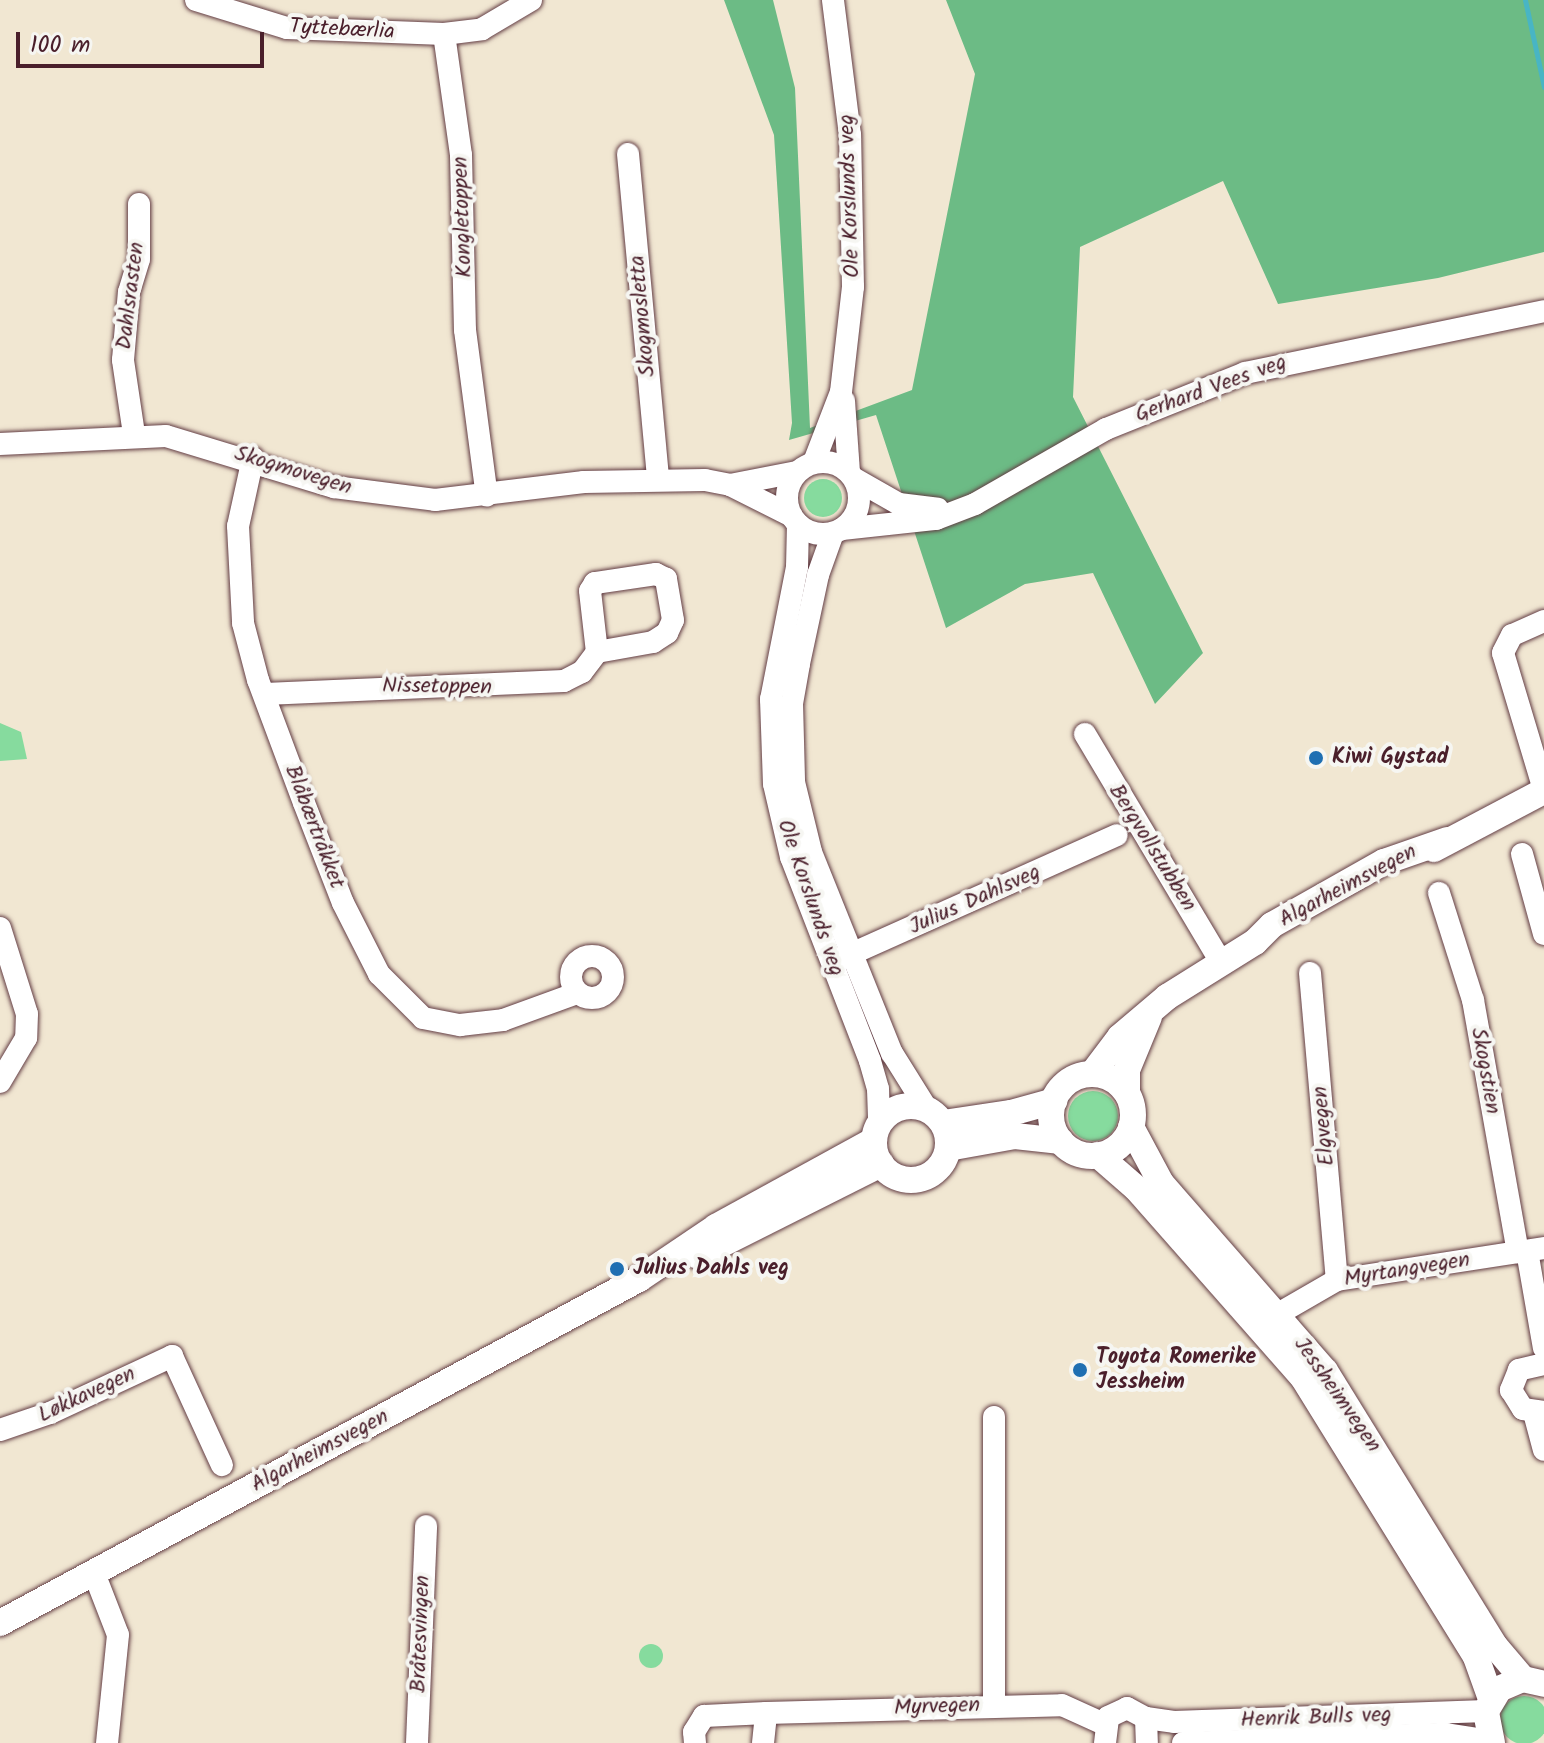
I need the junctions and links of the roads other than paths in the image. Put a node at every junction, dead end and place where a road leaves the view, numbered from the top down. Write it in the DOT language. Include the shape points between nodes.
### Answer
graph roads {
  1 [pos="196,0"];
  2 [pos="531,0"];
  3 [pos="833,0"];
  4 [pos="444,34"];
  5 [pos="628,154"];
  6 [pos="139,204"];
  7 [pos="1544,311"];
  8 [pos="841,392"];
  9 [pos="134,434"];
  10 [pos="0,444"];
  11 [pos="253,458"];
  12 [pos="805,467"];
  13 [pos="852,476"];
  14 [pos="658,478"];
  15 [pos="730,485"];
  16 [pos="487,496"];
  17 [pos="946,514"];
  18 [pos="795,520"];
  19 [pos="838,531"];
  20 [pos="1544,621"];
  21 [pos="597,652"];
  22 [pos="265,694"];
  23 [pos="1085,734"];
  24 [pos="1544,790"];
  25 [pos="1117,835"];
  26 [pos="1522,854"];
  27 [pos="1439,893"];
  28 [pos="0,928"];
  29 [pos="1544,934"];
  30 [pos="852,954"];
  31 [pos="831,962"];
  32 [pos="1221,962"];
  33 [pos="1310,973"];
  34 [pos="577,993"];
  35 [pos="1150,1014"];
  36 [pos="1092,1074"];
  37 [pos="0,1082"];
  38 [pos="1127,1093"];
  39 [pos="1054,1101"];
  40 [pos="939,1127"];
  41 [pos="1131,1127"];
  42 [pos="1061,1141"];
  43 [pos="878,1143"];
  44 [pos="1098,1155"];
  45 [pos="1530,1250"];
  46 [pos="1337,1280"];
  47 [pos="1278,1314"];
  48 [pos="1544,1348"];
  49 [pos="1544,1364"];
  50 [pos="1539,1412"];
  51 [pos="994,1417"];
  52 [pos="0,1430"];
  53 [pos="1544,1450"];
  54 [pos="222,1465"];
  55 [pos="426,1526"];
  56 [pos="94,1573"];
  57 [pos="0,1623"];
  58 [pos="1533,1682"];
  59 [pos="994,1705"];
  60 [pos="1488,1705"];
  61 [pos="766,1713"];
  62 [pos="1146,1718"];
  63 [pos="1105,1733"];
  64 [pos="1491,1742"];
  65 [pos="107,1743"];
  66 [pos="417,1743"];
  67 [pos="695,1743"];
  68 [pos="763,1743"];
  69 [pos="1147,1743"];
  70 [pos="1183,1743"];
  1 -- 4 [label="street, Tyttebærlia" via="287,28"];
  2 -- 4 [label="street" via="482,29"];
  3 -- 8 [label="street, Ole Korslunds veg" via="854,216 853,287"];
  4 -- 16 [label="street, Kongletoppen" via="461,155 467,354"];
  5 -- 14 [label="street, Skogmosletta"];
  6 -- 9 [label="street, Dahlsrasten" via="139,259 129,292 123,360"];
  7 -- 17 [label="street, Gerhard Vees veg" via="1310,356 1234,377 1106,429 975,504"];
  8 -- 12 [label="street, Ole Korslunds veg"];
  8 -- 13 [label="street, Ole Korslunds veg"];
  9 -- 10 [label="street, Skogmovegen"];
  9 -- 11 [label="street, Skogmovegen" via="193,441"];
  11 -- 16 [label="street, Skogmovegen" via="334,487 387,496"];
  11 -- 22 [label="street, Blåbærtråkket" via="238,526 238,566 243,623"];
  12 -- 13 [label="street" via="833,462"];
  12 -- 15 [label="street, Skogmovegen"];
  12 -- 18 [label="street" via="786,498"];
  13 -- 17 [label="street" via="899,504"];
  13 -- 19 [label="street" via="859,506"];
  14 -- 15 [label="street, Skogmovegen"];
  14 -- 16 [label="street, Skogmovegen"];
  15 -- 18 [label="street, Skogmovegen"];
  17 -- 19 [label="street, Gerhard Vees veg"];
  18 -- 19 [label="street" via="814,533"];
  18 -- 31 [label="street, Ole Korslunds veg" via="797,567 771,699 771,755 791,857"];
  19 -- 30 [label="street, Ole Korslunds veg" via="818,575 799,664 792,739 801,817"];
  20 -- 24 [label="street" via="1512,635 1503,653"];
  21 -- 22 [label="street, Nissetoppen" via="582,672 533,687 370,686"];
  22 -- 34 [label="street, Blåbærtråkket" via="343,903 379,974 400,1000 423,1018 471,1024 541,1010"];
  23 -- 32 [label="street, Bergvollstubben"];
  24 -- 32 [label="main road, Algarheimsvegen" via="1278,937 1255,942"];
  25 -- 30 [label="street, Julius Dahlsveg"];
  26 -- 29 [label="street"];
  27 -- 45 [label="street, Skogstien" via="1473,1000"];
  28 -- 37 [label="street" via="27,1014 26,1038"];
  30 -- 31 [label="street, Julius Dahlsveg"];
  30 -- 40 [label="street, Ole Korslunds veg" via="903,1077"];
  31 -- 43 [label="street, Ole Korslunds veg" via="878,1089"];
  32 -- 35 [label="main road, Algarheimsvegen"];
  33 -- 46 [label="street, Elgvegen"];
  35 -- 36 [label="main road, Algarheimsvegen" via="1120,1037"];
  35 -- 38 [label="main road" via="1127,1070"];
  36 -- 38 [label="main road" via="1118,1083"];
  36 -- 39 [label="main road" via="1065,1084"];
  38 -- 41 [label="main road"];
  39 -- 40 [label="main road"];
  39 -- 42 [label="main road" via="1052,1122"];
  40 -- 42 [label="main road"];
  40 -- 43 [label="main road" via="898,1108"];
  40 -- 43 [label="main road" via="943,1163 925,1178 901,1179"];
  41 -- 44 [label="main road" via="1119,1146"];
  41 -- 47 [label="main road, Jessheimvegen" via="1161,1183"];
  42 -- 44 [label="main road" via="1078,1153"];
  43 -- 56 [label="main road, Algarheimsvegen" via="716,1227 639,1279"];
  44 -- 60 [label="main road, Jessheimvegen" via="1136,1188 1302,1376 1476,1657"];
  45 -- 46 [label="street, Myrtangvegen"];
  45 -- 48 [label="street, Skogstien"];
  46 -- 47 [label="street, Myrtangvegen"];
  47 -- 58 [label="main road, Jessheimvegen" via="1350,1409 1495,1646"];
  49 -- 50 [label="street" via="1527,1365 1513,1379 1515,1401"];
  50 -- 53 [label="street"];
  51 -- 59 [label="street"];
  52 -- 54 [label="street, Løkkavegen" via="50,1413 172,1356"];
  55 -- 66 [label="street, Bråtesvingen"];
  56 -- 57 [label="main road, Algarheimsvegen"];
  56 -- 65 [label="street" via="118,1635"];
  58 -- 60 [label="main road" via="1510,1682"];
  59 -- 61 [label="street, Myrvegen"];
  59 -- 63 [label="street, Myrvegen" via="1062,1705"];
  60 -- 62 [label="street, Henrik Bulls veg" via="1174,1722"];
  60 -- 64 [label="main road, Jessheimvegen"];
  61 -- 67 [label="street, Myrvegen" via="704,1716 694,1732"];
  61 -- 68 [label="street"];
  62 -- 63 [label="street, Henrik Bulls veg" via="1127,1708 1113,1712"];
  62 -- 69 [label="street"];
  64 -- 70 [label="street, Henrik Bulls veg" via="1446,1734"];
}
